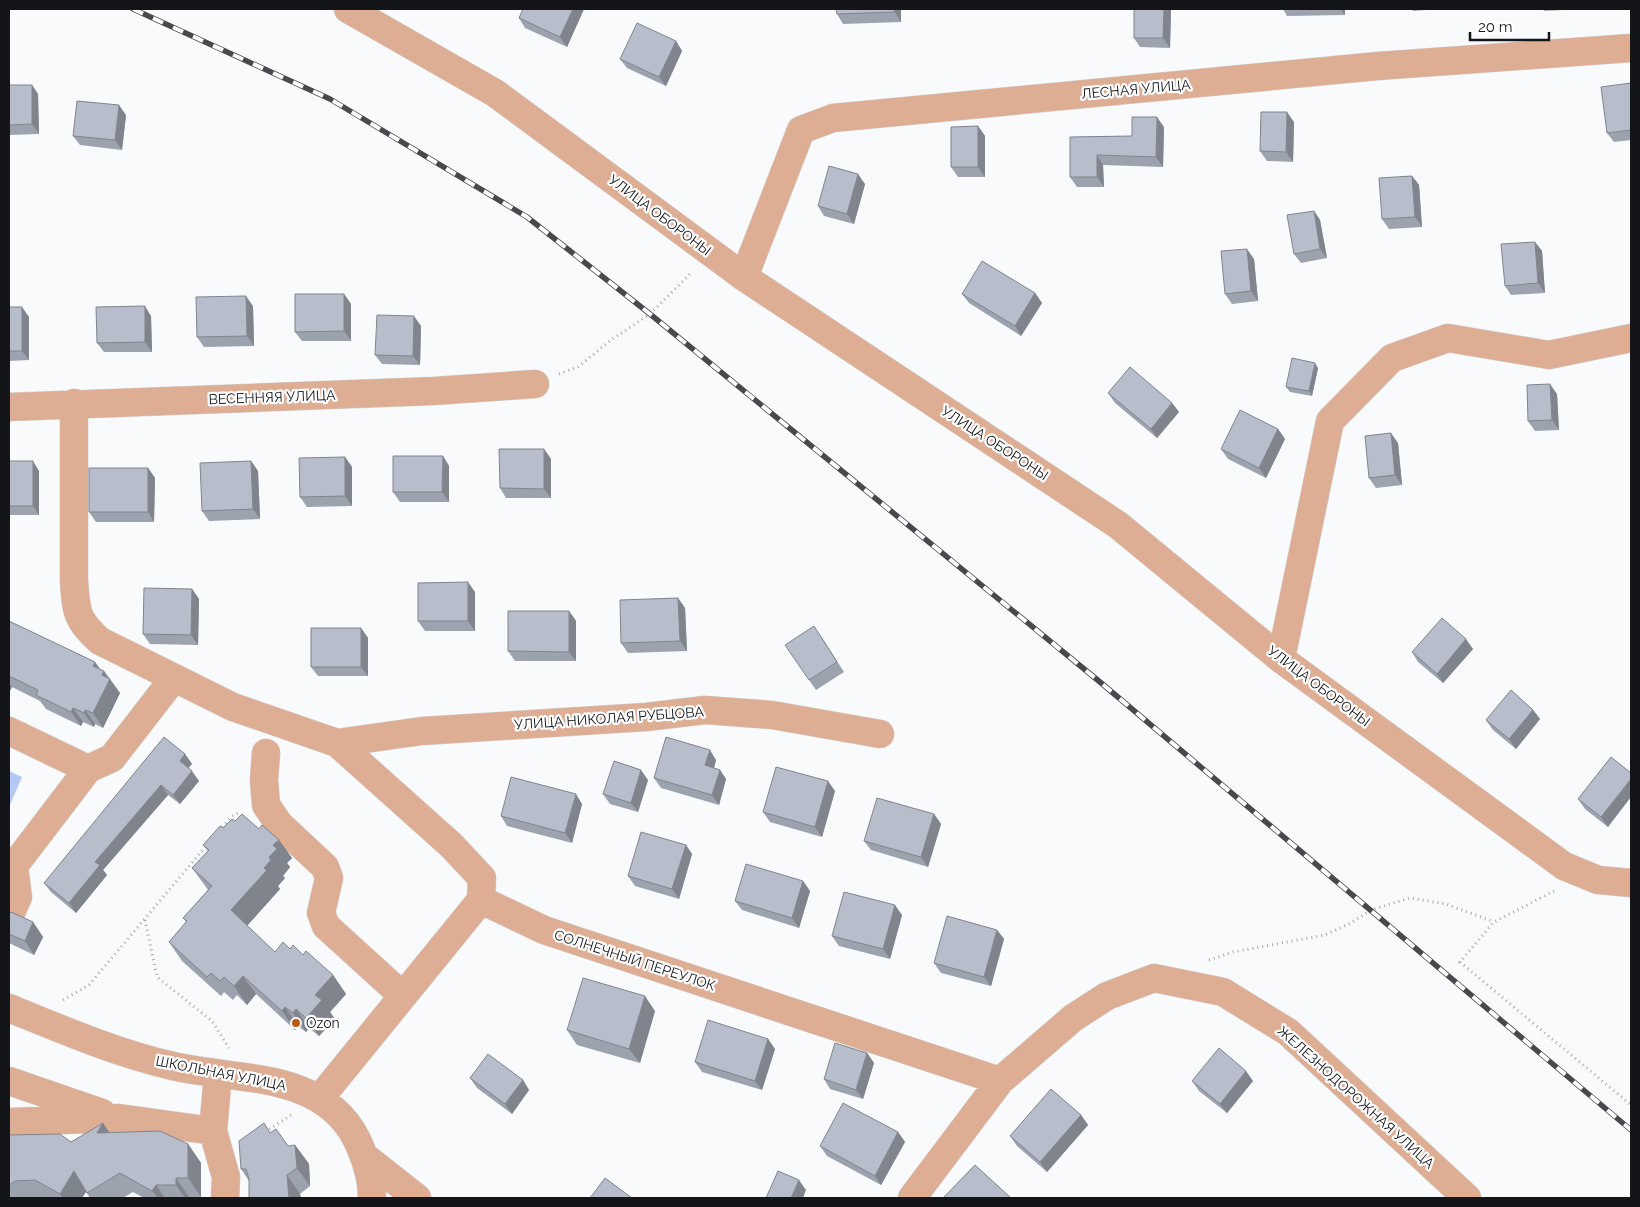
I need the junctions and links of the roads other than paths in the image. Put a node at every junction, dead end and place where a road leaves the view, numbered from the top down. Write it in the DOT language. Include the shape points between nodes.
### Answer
graph roads {
  1 [pos="348,9"];
  2 [pos="1631,48"];
  3 [pos="744,277"];
  4 [pos="1631,338"];
  5 [pos="536,384"];
  6 [pos="74,403"];
  7 [pos="9,407"];
  8 [pos="1281,659"];
  9 [pos="174,678"];
  10 [pos="9,731"];
  11 [pos="880,734"];
  12 [pos="337,743"];
  13 [pos="266,753"];
  14 [pos="88,769"];
  15 [pos="12,865"];
  16 [pos="1631,883"];
  17 [pos="482,900"];
  18 [pos="9,917"];
  19 [pos="403,996"];
  20 [pos="9,1008"];
  21 [pos="225,1063"];
  22 [pos="9,1081"];
  23 [pos="1000,1081"];
  24 [pos="320,1098"];
  25 [pos="119,1118"];
  26 [pos="9,1122"];
  27 [pos="213,1131"];
  28 [pos="366,1157"];
  29 [pos="225,1198"];
  30 [pos="372,1198"];
  31 [pos="417,1198"];
  32 [pos="912,1198"];
  33 [pos="1467,1198"];
  1 -- 3 [label="street, УЛИЦА ОБОРОНЫ" via="495,93"];
  2 -- 3 [label="street, ЛЕСНАЯ УЛИЦА" via="1378,66 833,118 801,130"];
  3 -- 8 [label="street, УЛИЦА ОБОРОНЫ" via="1118,525"];
  4 -- 8 [label="street" via="1549,355 1448,338 1392,358 1330,421"];
  5 -- 6 [label="street, ВЕСЕННЯЯ УЛИЦА" via="434,391"];
  6 -- 7 [label="street, ВЕСЕННЯЯ УЛИЦА"];
  6 -- 9 [label="street" via="74,580 76,606 83,626 100,641"];
  8 -- 16 [label="street, УЛИЦА ОБОРОНЫ" via="1564,866 1598,880"];
  9 -- 12 [label="street" via="233,707"];
  9 -- 14 [label="street" via="112,758"];
  10 -- 14 [label="street"];
  11 -- 12 [label="street, УЛИЦА НИКОЛАЯ РУБЦОВА" via="772,715 705,710 646,717 422,731"];
  12 -- 17 [label="street" via="451,845 482,878"];
  13 -- 19 [label="street" via="266,805 279,824 325,867 329,878 321,913 326,926"];
  14 -- 15 [label="street"];
  15 -- 18 [label="street" via="18,898"];
  17 -- 19 [label="street"];
  17 -- 23 [label="street, СОЛНЕЧНЫЙ ПЕРЕУЛОК" via="544,930"];
  19 -- 24 [label="street"];
  20 -- 21 [label="street, ШКОЛЬНАЯ УЛИЦА" via="119,1051 174,1066"];
  21 -- 24 [label="street, ШКОЛЬНАЯ УЛИЦА"];
  21 -- 27 [label="street"];
  22 -- 25 [label="street"];
  23 -- 32 [label="street"];
  23 -- 33 [label="street, ЖЕЛЕЗНОДОРОЖНАЯ УЛИЦА" via="1073,1018 1108,996 1154,978 1223,992 1288,1032"];
  24 -- 28 [label="street, ШКОЛЬНАЯ УЛИЦА" via="348,1122"];
  25 -- 26 [label="street"];
  25 -- 27 [label="street"];
  27 -- 29 [label="street" via="226,1177"];
  28 -- 30 [label="street"];
  28 -- 31 [label="street"];
}
